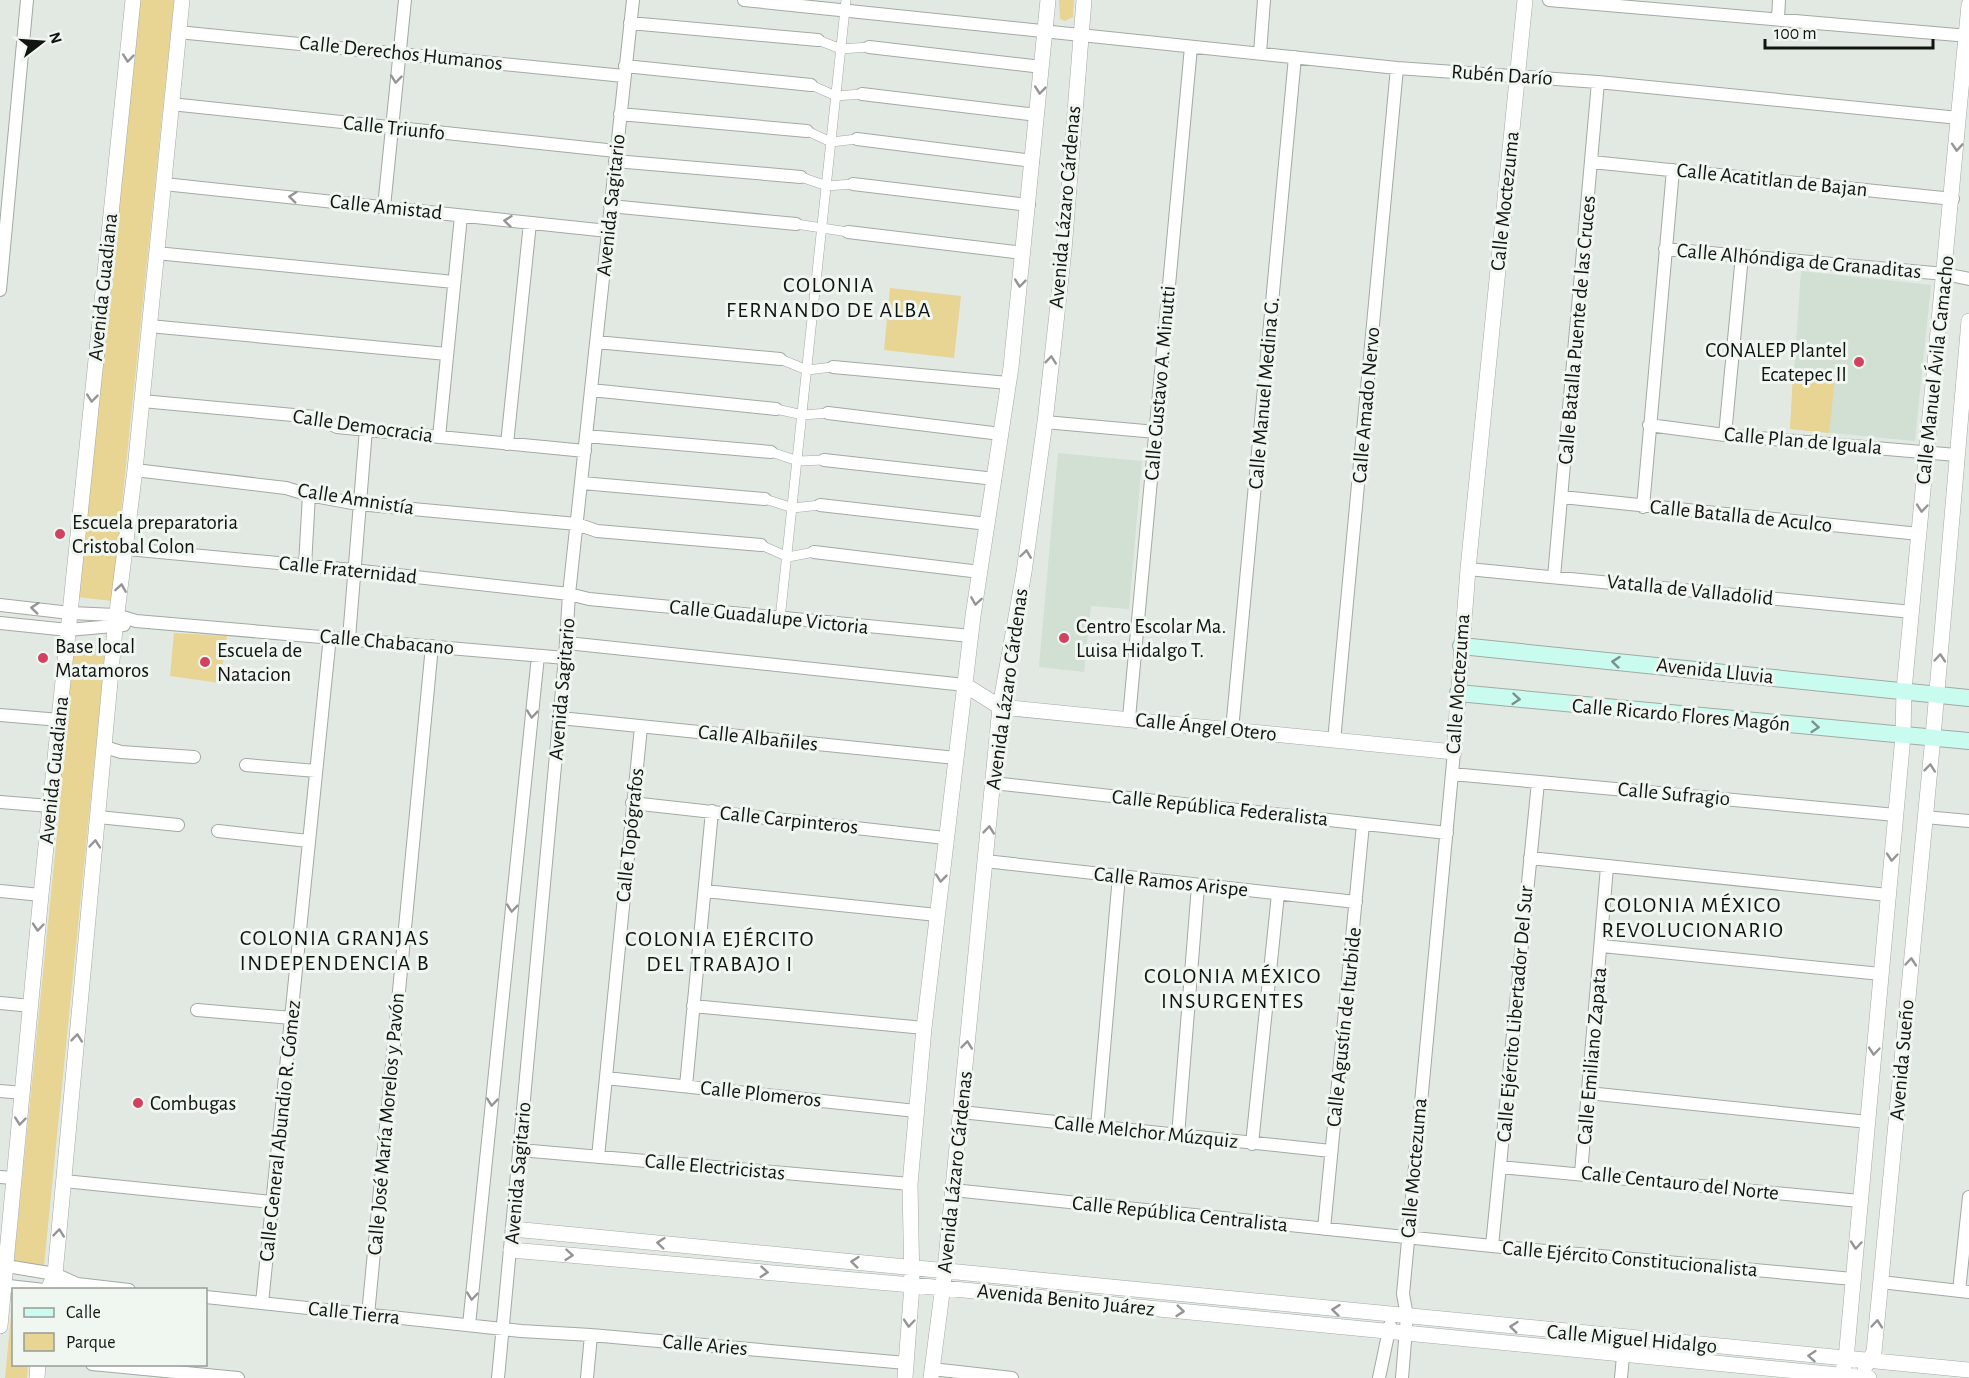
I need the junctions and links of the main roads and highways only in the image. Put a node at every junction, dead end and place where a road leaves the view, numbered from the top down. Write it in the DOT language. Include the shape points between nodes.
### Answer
graph roads {
  1 [pos="1461,646"];
  2 [pos="1458,693"];
  3 [pos="1969,698"];
  4 [pos="1969,741"];
  3 -- 1 [label="main road, Avenida Lluvia, one-way"];
  2 -- 4 [label="main road, Calle Ricardo Flores Magón, one-way"];
}
